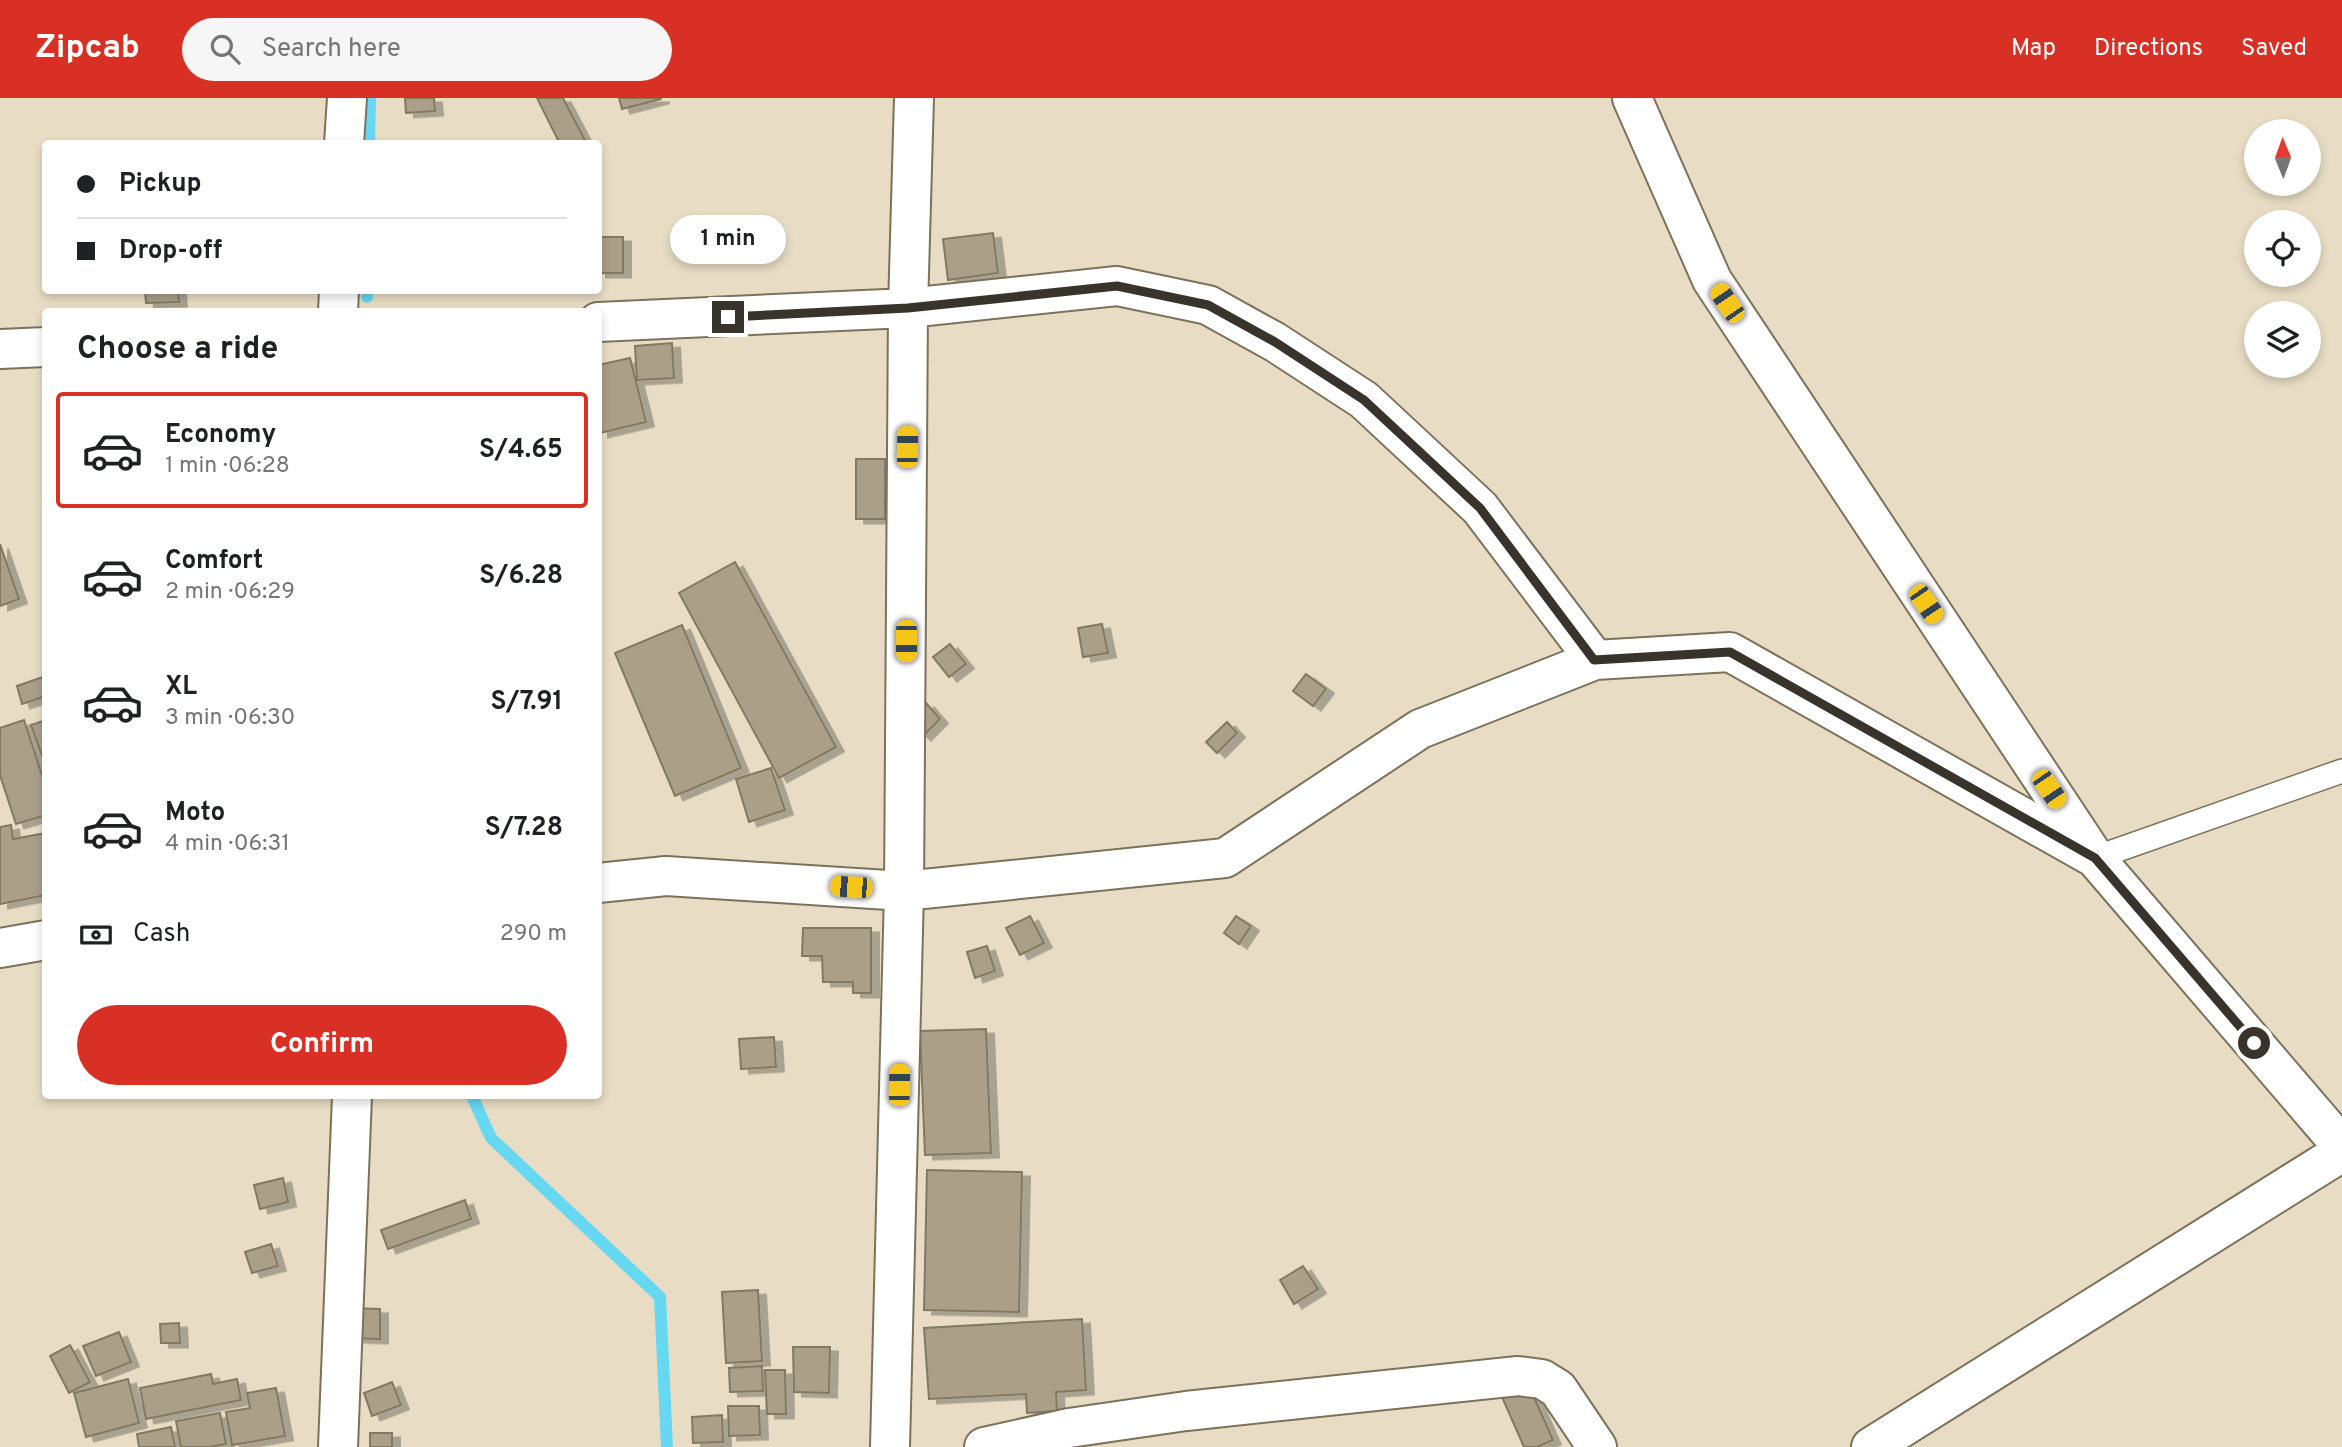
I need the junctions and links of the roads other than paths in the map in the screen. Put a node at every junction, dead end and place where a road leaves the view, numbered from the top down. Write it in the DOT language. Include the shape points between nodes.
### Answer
graph roads {
  1 [pos="347,98"];
  2 [pos="914,98"];
  3 [pos="1633,98"];
  4 [pos="344,140"];
  5 [pos="908,308"];
  6 [pos="602,322"];
  7 [pos="42,347"];
  8 [pos="0,349"];
  9 [pos="1594,660"];
  10 [pos="2342,771"];
  11 [pos="2095,858"];
  12 [pos="602,883"];
  13 [pos="904,891"];
  14 [pos="42,941"];
  15 [pos="0,948"];
  16 [pos="352,1099"];
  17 [pos="2342,1146"];
  18 [pos="2342,1153"];
  19 [pos="338,1447"];
  20 [pos="890,1447"];
  21 [pos="984,1447"];
  22 [pos="1597,1447"];
  23 [pos="1871,1447"];
  1 -- 4 [label="street"];
  2 -- 5 [label="street"];
  3 -- 11 [label="street" via="1712,280"];
  5 -- 6 [label="street"];
  5 -- 9 [label="street" via="1117,286 1208,305 1364,400 1480,508"];
  5 -- 13 [label="street"];
  7 -- 8 [label="street"];
  9 -- 11 [label="street" via="1730,652"];
  9 -- 13 [label="street" via="1420,729 1224,858"];
  10 -- 11 [label="lane"];
  11 -- 17 [label="street"];
  12 -- 13 [label="street" via="666,876"];
  13 -- 20 [label="street"];
  14 -- 15 [label="street"];
  16 -- 19 [label="street"];
  18 -- 23 [label="street"];
  21 -- 22 [label="street" via="1069,1428 1186,1411 1518,1376 1542,1379 1558,1389"];
}
